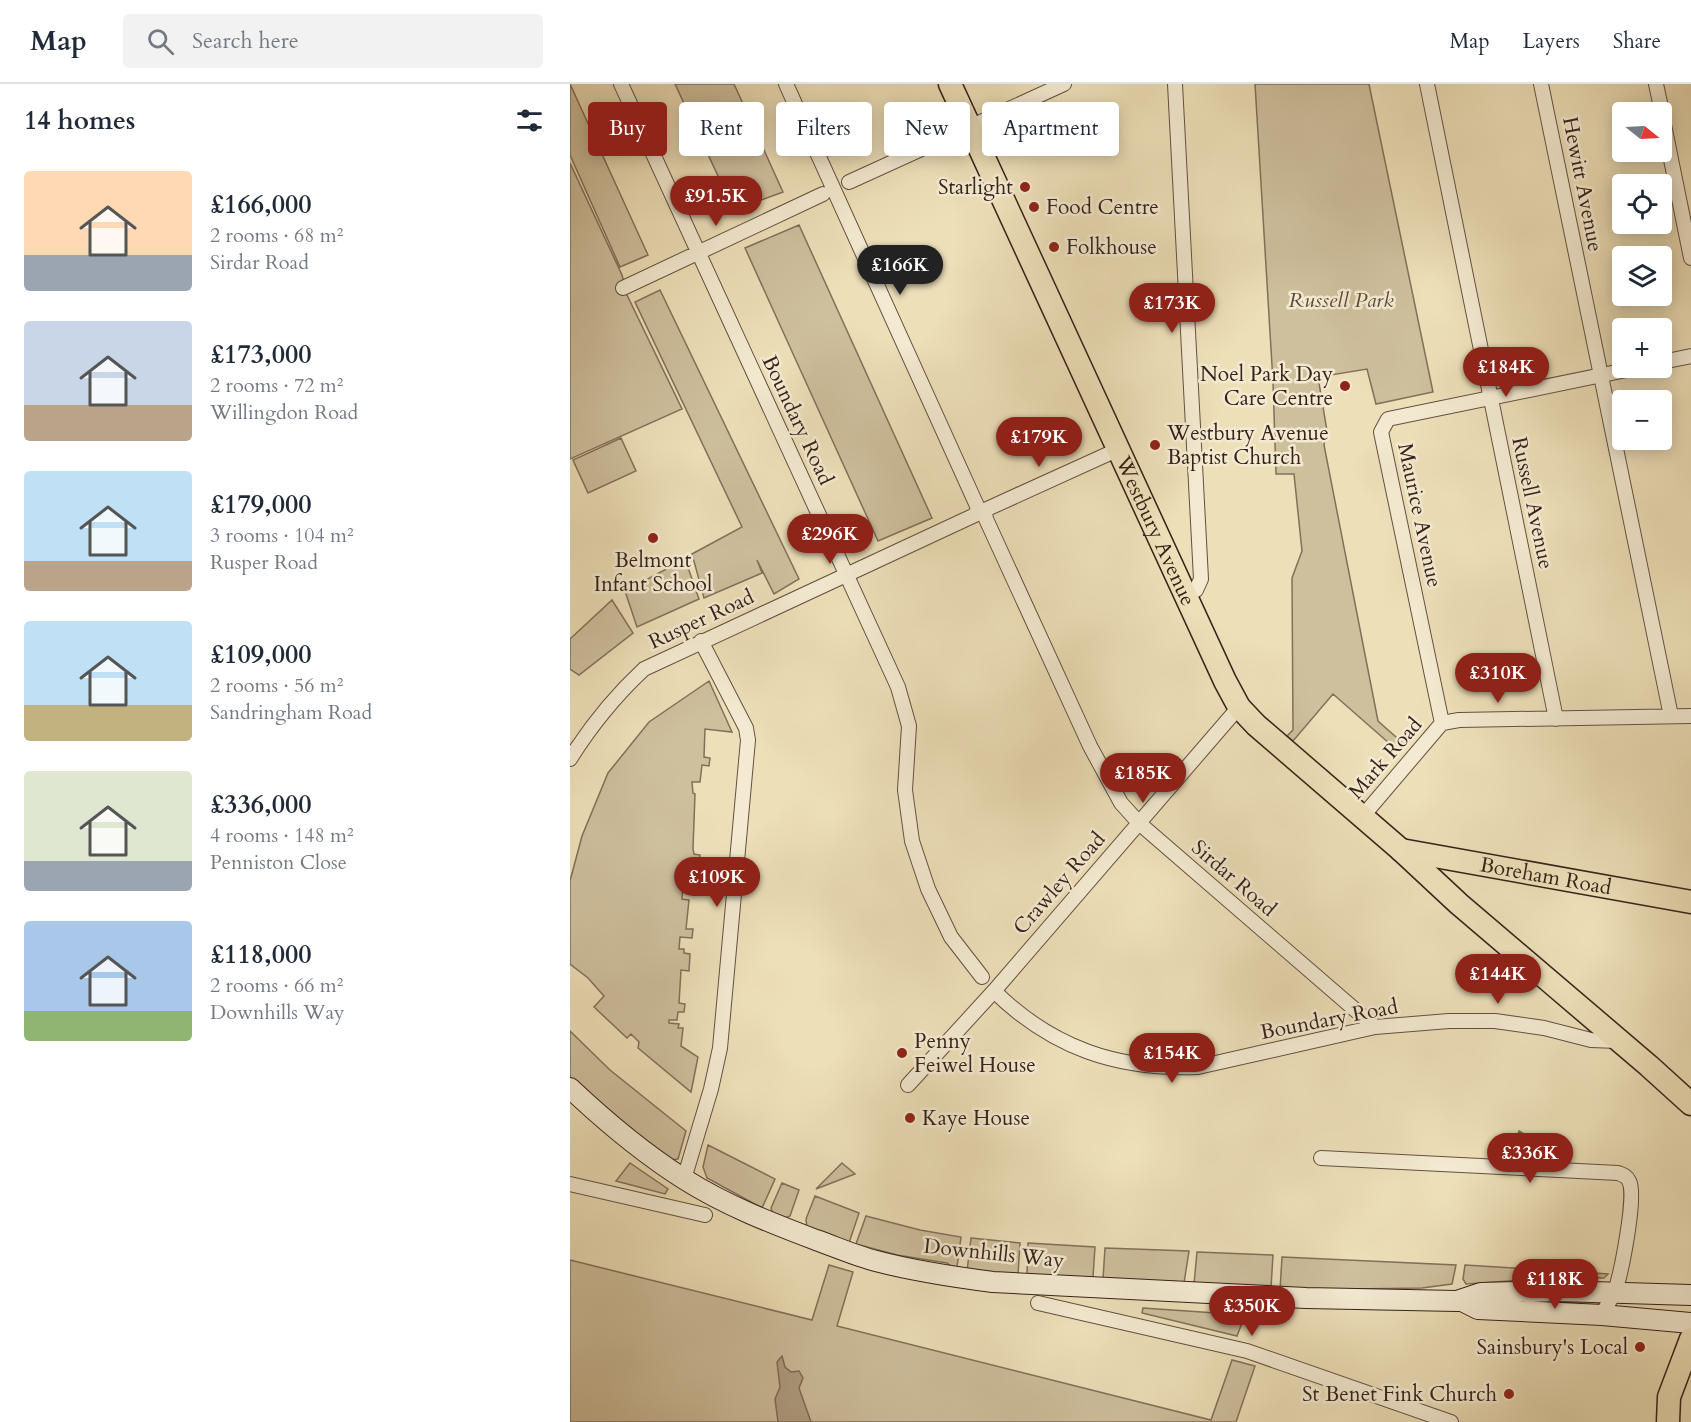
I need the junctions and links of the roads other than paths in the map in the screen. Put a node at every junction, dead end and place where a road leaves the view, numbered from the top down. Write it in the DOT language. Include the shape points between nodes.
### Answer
graph roads {
  1 [pos="621,84"];
  2 [pos="786,84"];
  3 [pos="951,84"];
  4 [pos="1175,84"];
  5 [pos="1541,84"];
  6 [pos="1656,84"];
  7 [pos="1059,85"];
  8 [pos="1431,85"];
  9 [pos="959,102"];
  10 [pos="1660,102"];
  11 [pos="970,126"];
  12 [pos="905,156"];
  13 [pos="1672,162"];
  14 [pos="849,182"];
  15 [pos="823,195"];
  16 [pos="698,253"];
  17 [pos="1691,258"];
  18 [pos="623,288"];
  19 [pos="1691,356"];
  20 [pos="1672,360"];
  21 [pos="1612,373"];
  22 [pos="1600,375"];
  23 [pos="1490,397"];
  24 [pos="1119,449"];
  25 [pos="981,512"];
  26 [pos="846,574"];
  27 [pos="1186,595"];
  28 [pos="701,641"];
  29 [pos="1239,707"];
  30 [pos="1671,716"];
  31 [pos="1691,716"];
  32 [pos="1556,719"];
  33 [pos="1442,723"];
  34 [pos="570,759"];
  35 [pos="1362,817"];
  36 [pos="1139,823"];
  37 [pos="1401,850"];
  38 [pos="1475,863"];
  39 [pos="1691,902"];
  40 [pos="1459,904"];
  41 [pos="982,977"];
  42 [pos="994,991"];
  43 [pos="1374,1027"];
  44 [pos="1620,1041"];
  45 [pos="908,1085"];
  46 [pos="570,1088"];
  47 [pos="1691,1104"];
  48 [pos="1322,1158"];
  49 [pos="684,1179"];
  50 [pos="570,1184"];
  51 [pos="705,1215"];
  52 [pos="1614,1292"];
  53 [pos="1691,1295"];
  54 [pos="1462,1300"];
  55 [pos="1038,1303"];
  56 [pos="1602,1315"];
  57 [pos="1691,1323"];
  58 [pos="1691,1339"];
  59 [pos="1691,1384"];
  60 [pos="1668,1420"];
  61 [pos="1451,1422"];
  1 -- 16 [label="street, Boundary Road"];
  2 -- 25 [label="street, Sirdar Road"];
  3 -- 9 [label="main road, Westbury Avenue"];
  4 -- 27 [label="street" via="1200,577 1197,589"];
  5 -- 22 [label="street, Hewitt Avenue"];
  6 -- 10 [label="street"];
  7 -- 11 [label="street"];
  8 -- 23 [label="street, Russell Avenue"];
  11 -- 24 [label="main road, Westbury Avenue"];
  12 -- 14 [label="street"];
  13 -- 17 [label="street"];
  15 -- 16 [label="street"];
  16 -- 18 [label="street"];
  16 -- 26 [label="street, Boundary Road"];
  19 -- 20 [label="street"];
  21 -- 22 [label="street, Maurice Avenue"];
  22 -- 23 [label="street, Maurice Avenue"];
  22 -- 30 [label="street, Hewitt Avenue"];
  23 -- 32 [label="street, Russell Avenue"];
  23 -- 33 [label="street, Maurice Avenue" via="1388,419 1380,432"];
  24 -- 25 [label="street, Rusper Road"];
  24 -- 27 [label="main road, Westbury Avenue"];
  25 -- 26 [label="street, Rusper Road"];
  25 -- 36 [label="street, Sirdar Road" via="1090,746 1121,803"];
  26 -- 28 [label="street, Rusper Road"];
  26 -- 41 [label="street, Boundary Road" via="898,687 909,726 905,790 912,841 928,889 951,937"];
  27 -- 29 [label="main road, Westbury Avenue"];
  28 -- 34 [label="street, Rusper Road" via="644,669 615,696"];
  28 -- 49 [label="street" via="746,728 747,740 720,1048"];
  29 -- 35 [label="main road, Westbury Avenue"];
  29 -- 36 [label="street, Crawley Road"];
  30 -- 31 [label="street, Mark Road"];
  30 -- 32 [label="street, Mark Road"];
  32 -- 33 [label="street, Mark Road"];
  33 -- 35 [label="street, Mark Road"];
  35 -- 37 [label="main road, Westbury Avenue"];
  36 -- 42 [label="street, Crawley Road"];
  36 -- 43 [label="street, Sirdar Road"];
  37 -- 38 [label="main road, Boreham Road"];
  37 -- 40 [label="main road, Westbury Avenue"];
  38 -- 39 [label="main road, Boreham Road"];
  38 -- 40 [label="main road" via="1458,881"];
  40 -- 44 [label="main road, Westbury Avenue"];
  42 -- 43 [label="street, Boundary Road" via="1036,1027 1103,1058 1137,1065 1198,1067"];
  42 -- 45 [label="street, Crawley Road"];
  43 -- 44 [label="street, Boundary Road" via="1495,1021 1591,1040"];
  44 -- 47 [label="main road, Westbury Avenue"];
  46 -- 49 [label="main road, Downhills Way" via="601,1117"];
  48 -- 52 [label="street" via="1618,1173 1628,1178 1631,1193 1621,1272"];
  49 -- 54 [label="main road, Downhills Way" via="743,1210 847,1252 961,1278 1275,1297"];
  50 -- 51 [label="street" via="673,1203"];
  52 -- 53 [label="main road, Downhills Way"];
  52 -- 54 [label="main road, Downhills Way" via="1481,1293"];
  52 -- 56 [label="street"];
  54 -- 56 [label="main road, Downhills Way" via="1478,1309"];
  55 -- 61 [label="street" via="1119,1316 1247,1352"];
  56 -- 57 [label="main road, Downhills Way"];
  58 -- 60 [label="main road" via="1669,1397"];
  59 -- 60 [label="main road" via="1684,1402"];
}
